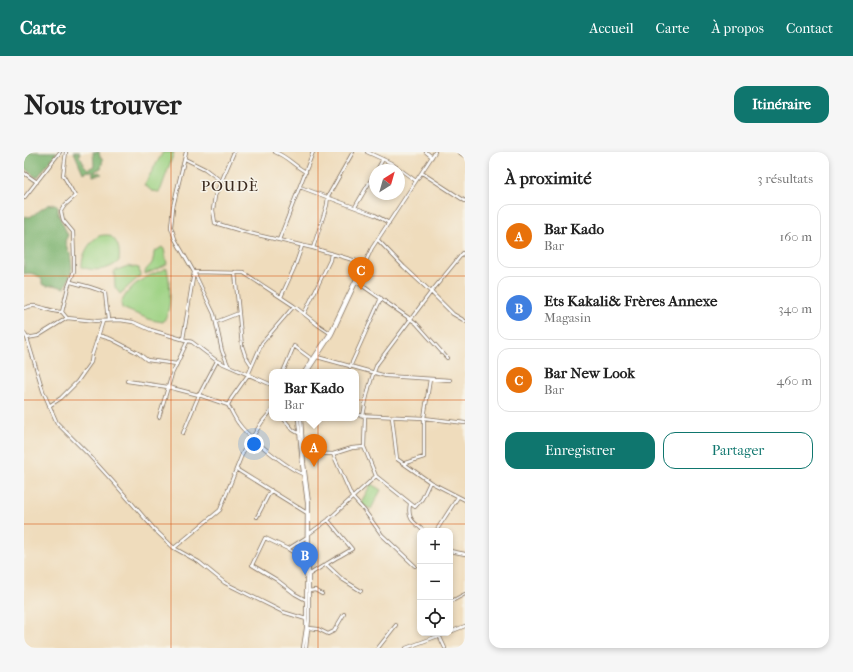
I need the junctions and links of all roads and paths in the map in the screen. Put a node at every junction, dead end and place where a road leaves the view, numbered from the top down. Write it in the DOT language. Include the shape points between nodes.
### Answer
graph roads {
  1 [pos="60,152"];
  2 [pos="66,152"];
  3 [pos="186,152"];
  4 [pos="234,152"];
  5 [pos="275,152"];
  6 [pos="313,152"];
  7 [pos="353,152"];
  8 [pos="367,152"];
  9 [pos="426,152"];
  10 [pos="435,152"];
  11 [pos="459,152"];
  12 [pos="465,156"];
  13 [pos="432,157"];
  14 [pos="184,159"];
  15 [pos="383,159"];
  16 [pos="380,164"];
  17 [pos="306,172"];
  18 [pos="24,173"];
  19 [pos="422,173"];
  20 [pos="221,181"];
  21 [pos="416,181"];
  22 [pos="37,182"];
  23 [pos="369,183"];
  24 [pos="300,187"];
  25 [pos="328,196"];
  26 [pos="24,198"];
  27 [pos="465,200"];
  28 [pos="355,207"];
  29 [pos="389,223"];
  30 [pos="279,240"];
  31 [pos="378,240"];
  32 [pos="302,246"];
  33 [pos="313,248"];
  34 [pos="372,248"];
  35 [pos="331,253"];
  36 [pos="463,253"];
  37 [pos="363,263"];
  38 [pos="194,272"];
  39 [pos="235,272"];
  40 [pos="71,282"];
  41 [pos="357,282"];
  42 [pos="431,292"];
  43 [pos="281,298"];
  44 [pos="381,298"];
  45 [pos="294,306"];
  46 [pos="24,308"];
  47 [pos="62,312"];
  48 [pos="239,313"];
  49 [pos="304,314"];
  50 [pos="67,318"];
  51 [pos="411,319"];
  52 [pos="108,320"];
  53 [pos="103,321"];
  54 [pos="465,321"];
  55 [pos="216,322"];
  56 [pos="24,333"];
  57 [pos="330,333"];
  58 [pos="98,335"];
  59 [pos="27,338"];
  60 [pos="183,339"];
  61 [pos="188,340"];
  62 [pos="317,357"];
  63 [pos="447,358"];
  64 [pos="312,360"];
  65 [pos="217,361"];
  66 [pos="177,364"];
  67 [pos="229,366"];
  68 [pos="252,366"];
  69 [pos="350,367"];
  70 [pos="285,369"];
  71 [pos="306,369"];
  72 [pos="309,369"];
  73 [pos="358,369"];
  74 [pos="359,369"];
  75 [pos="373,373"];
  76 [pos="248,375"];
  77 [pos="430,379"];
  78 [pos="450,380"];
  79 [pos="127,381"];
  80 [pos="269,384"];
  81 [pos="168,387"];
  82 [pos="199,395"];
  83 [pos="228,405"];
  84 [pos="49,406"];
  85 [pos="269,414"];
  86 [pos="359,415"];
  87 [pos="364,416"];
  88 [pos="159,417"];
  89 [pos="392,417"];
  90 [pos="424,418"];
  91 [pos="286,421"];
  92 [pos="299,421"];
  93 [pos="299,421"];
  94 [pos="465,423"];
  95 [pos="183,433"];
  96 [pos="300,434"];
  97 [pos="252,438"];
  98 [pos="364,447"];
  99 [pos="304,453"];
  100 [pos="333,454"];
  101 [pos="405,463"];
  102 [pos="236,469"];
  103 [pos="303,474"];
  104 [pos="376,476"];
  105 [pos="430,482"];
  106 [pos="270,490"];
  107 [pos="352,497"];
  108 [pos="458,497"];
  109 [pos="464,500"];
  110 [pos="410,504"];
  111 [pos="307,513"];
  112 [pos="257,517"];
  113 [pos="328,520"];
  114 [pos="421,528"];
  115 [pos="438,528"];
  116 [pos="310,533"];
  117 [pos="307,537"];
  118 [pos="174,548"];
  119 [pos="288,549"];
  120 [pos="453,552"];
  121 [pos="465,554"];
  122 [pos="307,560"];
  123 [pos="326,564"];
  124 [pos="416,566"];
  125 [pos="310,574"];
  126 [pos="309,591"];
  127 [pos="361,591"];
  128 [pos="322,594"];
  129 [pos="465,594"];
  130 [pos="306,600"];
  131 [pos="453,600"];
  132 [pos="344,614"];
  133 [pos="306,619"];
  134 [pos="396,626"];
  135 [pos="465,627"];
  136 [pos="309,628"];
  137 [pos="453,631"];
  138 [pos="434,636"];
  139 [pos="440,636"];
  140 [pos="305,648"];
  141 [pos="378,648"];
  142 [pos="406,648"];
  143 [pos="445,648"];
  1 -- 22 [label="street"];
  2 -- 40 [label="street" via="63,175 75,196 61,211 73,232 74,271"];
  3 -- 14 [label="street"];
  4 -- 20 [label="street"];
  5 -- 17 [label="street"];
  6 -- 17 [label="street"];
  7 -- 25 [label="street"];
  8 -- 15 [label="street"];
  9 -- 13 [label="street"];
  10 -- 13 [label="street"];
  11 -- 12 [label="street"];
  13 -- 19 [label="street"];
  14 -- 20 [label="street"];
  14 -- 38 [label="street" via="171,228"];
  15 -- 16 [label="street"];
  15 -- 21 [label="street"];
  17 -- 24 [label="street"];
  18 -- 22 [label="street"];
  19 -- 21 [label="street"];
  19 -- 27 [label="street"];
  20 -- 30 [label="street" via="213,210 215,223"];
  21 -- 29 [label="street"];
  22 -- 26 [label="street"];
  23 -- 28 [label="street"];
  24 -- 25 [label="street"];
  24 -- 30 [label="street"];
  25 -- 28 [label="street"];
  25 -- 33 [label="street"];
  28 -- 29 [label="street"];
  29 -- 31 [label="street"];
  30 -- 32 [label="street"];
  31 -- 34 [label="street"];
  31 -- 42 [label="street"];
  32 -- 33 [label="street"];
  32 -- 43 [label="street"];
  33 -- 35 [label="street"];
  34 -- 37 [label="street"];
  34 -- 41 [label="street"];
  35 -- 37 [label="street"];
  35 -- 49 [label="street"];
  36 -- 42 [label="street"];
  37 -- 57 [label="street"];
  38 -- 39 [label="street"];
  38 -- 55 [label="street"];
  38 -- 60 [label="street"];
  39 -- 43 [label="street" via="244,272"];
  39 -- 48 [label="street"];
  40 -- 47 [label="street"];
  40 -- 52 [label="street" via="105,293"];
  41 -- 44 [label="street"];
  41 -- 62 [label="street" via="332,334"];
  42 -- 51 [label="street"];
  42 -- 54 [label="street" via="453,314"];
  43 -- 45 [label="street"];
  44 -- 51 [label="street"];
  44 -- 69 [label="street"];
  45 -- 49 [label="street"];
  45 -- 68 [label="street" via="262,343"];
  46 -- 47 [label="street" via="36,305 54,312"];
  47 -- 50 [label="street"];
  48 -- 55 [label="street"];
  48 -- 68 [label="street" via="242,346"];
  49 -- 57 [label="street"];
  50 -- 53 [label="street"];
  50 -- 59 [label="street" via="38,336"];
  51 -- 63 [label="street"];
  51 -- 75 [label="street"];
  52 -- 53 [label="street"];
  52 -- 60 [label="street" via="133,322"];
  53 -- 58 [label="street"];
  55 -- 67 [label="street" via="222,351"];
  56 -- 59 [label="street"];
  57 -- 64 [label="street"];
  58 -- 66 [label="street" via="111,339 147,360"];
  58 -- 84 [label="street" via="91,362 77,382"];
  59 -- 84 [label="street"];
  60 -- 61 [label="street"];
  61 -- 65 [label="street"];
  61 -- 66 [label="street"];
  62 -- 69 [label="street"];
  62 -- 72 [label="street"];
  64 -- 70 [label="street" via="294,346"];
  64 -- 71 [label="street"];
  65 -- 67 [label="street"];
  65 -- 82 [label="street"];
  66 -- 81 [label="street"];
  67 -- 76 [label="street"];
  68 -- 76 [label="street"];
  69 -- 73 [label="street"];
  74 -- 75 [label="street"];
  75 -- 77 [label="street"];
  75 -- 87 [label="street" via="365,401"];
  76 -- 80 [label="street"];
  76 -- 83 [label="street"];
  77 -- 78 [label="street"];
  77 -- 90 [label="street"];
  79 -- 81 [label="street"];
  81 -- 82 [label="street"];
  81 -- 88 [label="street"];
  82 -- 83 [label="street"];
  82 -- 95 [label="street"];
  83 -- 97 [label="street" via="239,424"];
  84 -- 118 [label="street" via="57,423"];
  85 -- 97 [label="street"];
  86 -- 87 [label="street"];
  87 -- 89 [label="street"];
  87 -- 98 [label="street"];
  89 -- 90 [label="street"];
  89 -- 101 [label="street" via="397,459"];
  90 -- 94 [label="street"];
  90 -- 101 [label="street" via="424,457"];
  91 -- 96 [label="street"];
  92 -- 96 [label="street"];
  93 -- 99 [label="street"];
  96 -- 103 [label="street"];
  97 -- 102 [label="street"];
  97 -- 103 [label="street"];
  98 -- 100 [label="street"];
  98 -- 104 [label="street"];
  99 -- 100 [label="street"];
  99 -- 116 [label="street"];
  100 -- 107 [label="street"];
  101 -- 105 [label="street"];
  102 -- 106 [label="street"];
  102 -- 118 [label="street" via="220,510"];
  103 -- 111 [label="street"];
  104 -- 107 [label="street"];
  104 -- 110 [label="street"];
  105 -- 108 [label="street"];
  105 -- 110 [label="street" via="415,508"];
  106 -- 111 [label="street"];
  106 -- 112 [label="street"];
  107 -- 113 [label="street"];
  107 -- 124 [label="street" via="382,535"];
  108 -- 109 [label="street"];
  108 -- 115 [label="street"];
  110 -- 114 [label="street" via="410,518"];
  111 -- 117 [label="street"];
  113 -- 116 [label="street"];
  113 -- 123 [label="street" via="352,549"];
  116 -- 125 [label="street"];
  117 -- 119 [label="street"];
  117 -- 122 [label="street"];
  118 -- 133 [label="street" via="199,562 225,583 283,612"];
  119 -- 122 [label="street"];
  119 -- 130 [label="street" via="265,538 252,565"];
  120 -- 121 [label="street"];
  122 -- 130 [label="street"];
  123 -- 125 [label="street"];
  123 -- 127 [label="street" via="342,579"];
  125 -- 126 [label="street"];
  126 -- 128 [label="street" via="315,590"];
  126 -- 136 [label="street"];
  129 -- 131 [label="street"];
  130 -- 133 [label="street"];
  132 -- 136 [label="street" via="334,631 328,634"];
  133 -- 140 [label="street"];
  134 -- 141 [label="street"];
  135 -- 137 [label="street"];
  136 -- 140 [label="street"];
  138 -- 142 [label="street"];
  139 -- 143 [label="street"];
}
